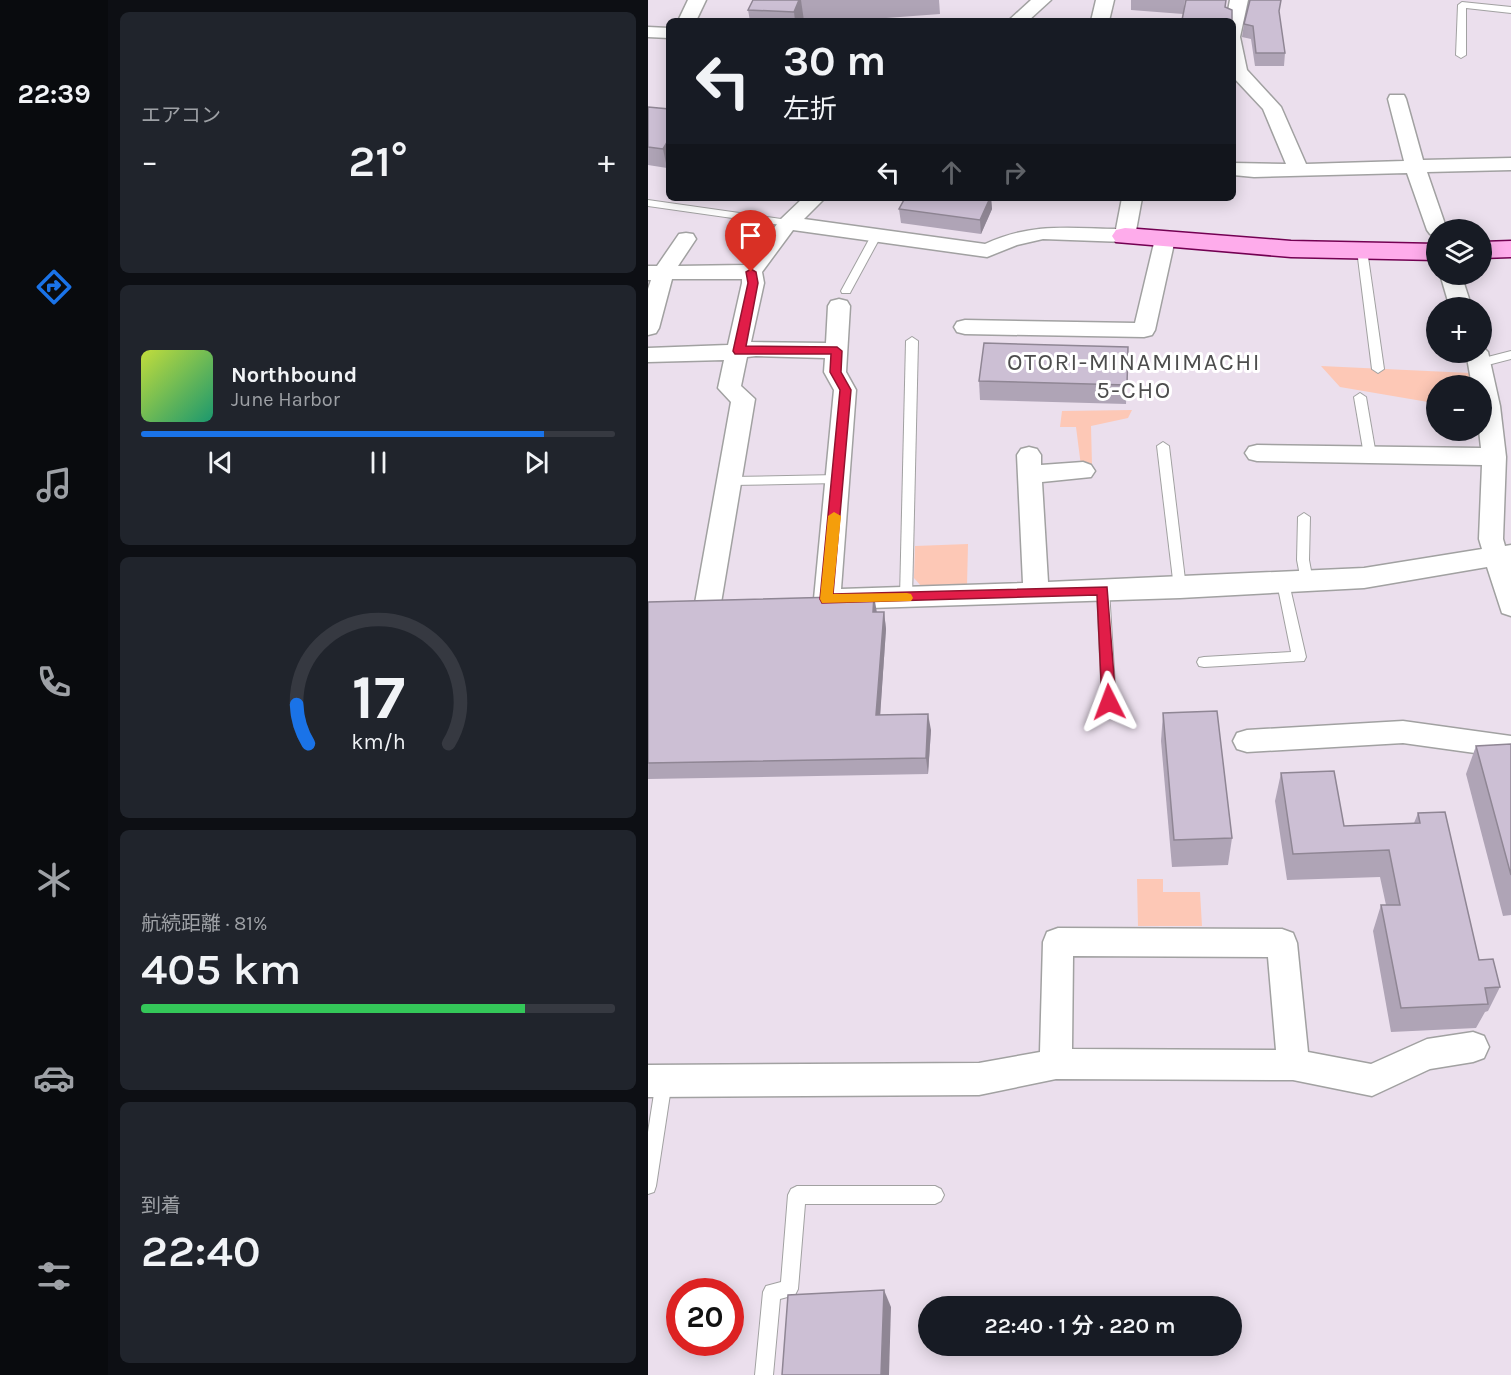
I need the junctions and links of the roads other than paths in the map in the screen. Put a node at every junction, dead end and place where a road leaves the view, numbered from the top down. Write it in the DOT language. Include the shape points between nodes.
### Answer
graph roads {
  1 [pos="697,0"];
  2 [pos="1042,0"];
  3 [pos="1106,0"];
  4 [pos="1239,0"];
  5 [pos="1511,10"];
  6 [pos="688,18"];
  7 [pos="1021,18"];
  8 [pos="1101,18"];
  9 [pos="1236,18"];
  10 [pos="648,32"];
  11 [pos="666,33"];
  12 [pos="1461,55"];
  13 [pos="1236,59"];
  14 [pos="1397,99"];
  15 [pos="1511,164"];
  16 [pos="1415,166"];
  17 [pos="1236,169"];
  18 [pos="1298,169"];
  19 [pos="812,201"];
  20 [pos="1131,201"];
  21 [pos="648,203"];
  22 [pos="1433,219"];
  23 [pos="788,223"];
  24 [pos="877,234"];
  25 [pos="1125,236"];
  26 [pos="686,239"];
  27 [pos="1165,239"];
  28 [pos="1511,249"];
  29 [pos="1362,250"];
  30 [pos="1492,250"];
  31 [pos="1426,252"];
  32 [pos="751,272"];
  33 [pos="656,273"];
  34 [pos="842,298"];
  35 [pos="964,327"];
  36 [pos="648,328"];
  37 [pos="912,341"];
  38 [pos="739,351"];
  39 [pos="837,351"];
  40 [pos="648,355"];
  41 [pos="1511,355"];
  42 [pos="1492,357"];
  43 [pos="1479,363"];
  44 [pos="1378,369"];
  45 [pos="1360,397"];
  46 [pos="1163,446"];
  47 [pos="1257,453"];
  48 [pos="1370,455"];
  49 [pos="1494,457"];
  50 [pos="1083,471"];
  51 [pos="838,479"];
  52 [pos="731,481"];
  53 [pos="1304,517"];
  54 [pos="1505,556"];
  55 [pos="1295,582"];
  56 [pos="1180,588"];
  57 [pos="1103,590"];
  58 [pos="1036,592"];
  59 [pos="906,598"];
  60 [pos="709,603"];
  61 [pos="1511,606"];
  62 [pos="1204,662"];
  63 [pos="1109,702"];
  64 [pos="1247,741"];
  65 [pos="1511,747"];
  66 [pos="1473,1047"];
  67 [pos="1056,1064"];
  68 [pos="1293,1065"];
  69 [pos="656,1081"];
  70 [pos="648,1186"];
  71 [pos="935,1195"];
  72 [pos="764,1375"];
  1 -- 6 [label="street"];
  2 -- 7 [label="street"];
  3 -- 8 [label="street"];
  4 -- 9 [label="street"];
  5 -- 12 [label="lane" via="1462,6"];
  10 -- 11 [label="street"];
  13 -- 18 [label="street" via="1238,71 1272,107"];
  14 -- 16 [label="street"];
  15 -- 16 [label="street"];
  16 -- 18 [label="street"];
  16 -- 22 [label="street"];
  17 -- 18 [label="street"];
  19 -- 23 [label="street"];
  20 -- 25 [label="street"];
  21 -- 23 [label="lane"];
  23 -- 24 [label="street"];
  23 -- 32 [label="street"];
  24 -- 25 [label="street" via="987,250 1043,233"];
  24 -- 34 [label="lane"];
  25 -- 27 [label="street"];
  26 -- 33 [label="street"];
  27 -- 29 [label="street"];
  27 -- 35 [label="street" via="1144,330"];
  28 -- 30 [label="street"];
  29 -- 31 [label="street"];
  29 -- 44 [label="lane"];
  32 -- 33 [label="street"];
  32 -- 38 [label="street" via="753,283"];
  33 -- 36 [label="street"];
  34 -- 39 [label="street"];
  37 -- 59 [label="lane"];
  38 -- 39 [label="street"];
  38 -- 40 [label="street"];
  38 -- 52 [label="street" via="729,388 743,399"];
  39 -- 51 [label="street" via="835,372 845,390"];
  41 -- 42 [label="lane"];
  43 -- 49 [label="street"];
  45 -- 48 [label="lane"];
  46 -- 56 [label="lane"];
  47 -- 48 [label="street"];
  48 -- 49 [label="street"];
  49 -- 54 [label="street" via="1491,539"];
  50 -- 58 [label="street" via="1030,465"];
  51 -- 52 [label="lane"];
  51 -- 59 [label="street" via="815,600"];
  52 -- 60 [label="street"];
  53 -- 55 [label="lane" via="1303,560"];
  54 -- 55 [label="street" via="1364,578"];
  54 -- 61 [label="street"];
  55 -- 56 [label="street"];
  55 -- 62 [label="lane" via="1299,657"];
  56 -- 57 [label="street"];
  57 -- 58 [label="street"];
  57 -- 63 [label="lane"];
  58 -- 59 [label="street"];
  64 -- 65 [label="street" via="1402,732"];
  66 -- 68 [label="street" via="1428,1054 1372,1080"];
  67 -- 68 [label="street"];
  67 -- 68 [label="street" via="1058,942 1082,942 1282,943"];
  67 -- 69 [label="street" via="979,1079"];
  69 -- 70 [label="lane"];
  71 -- 72 [label="lane" via="797,1194 789,1289 772,1292"];
}
